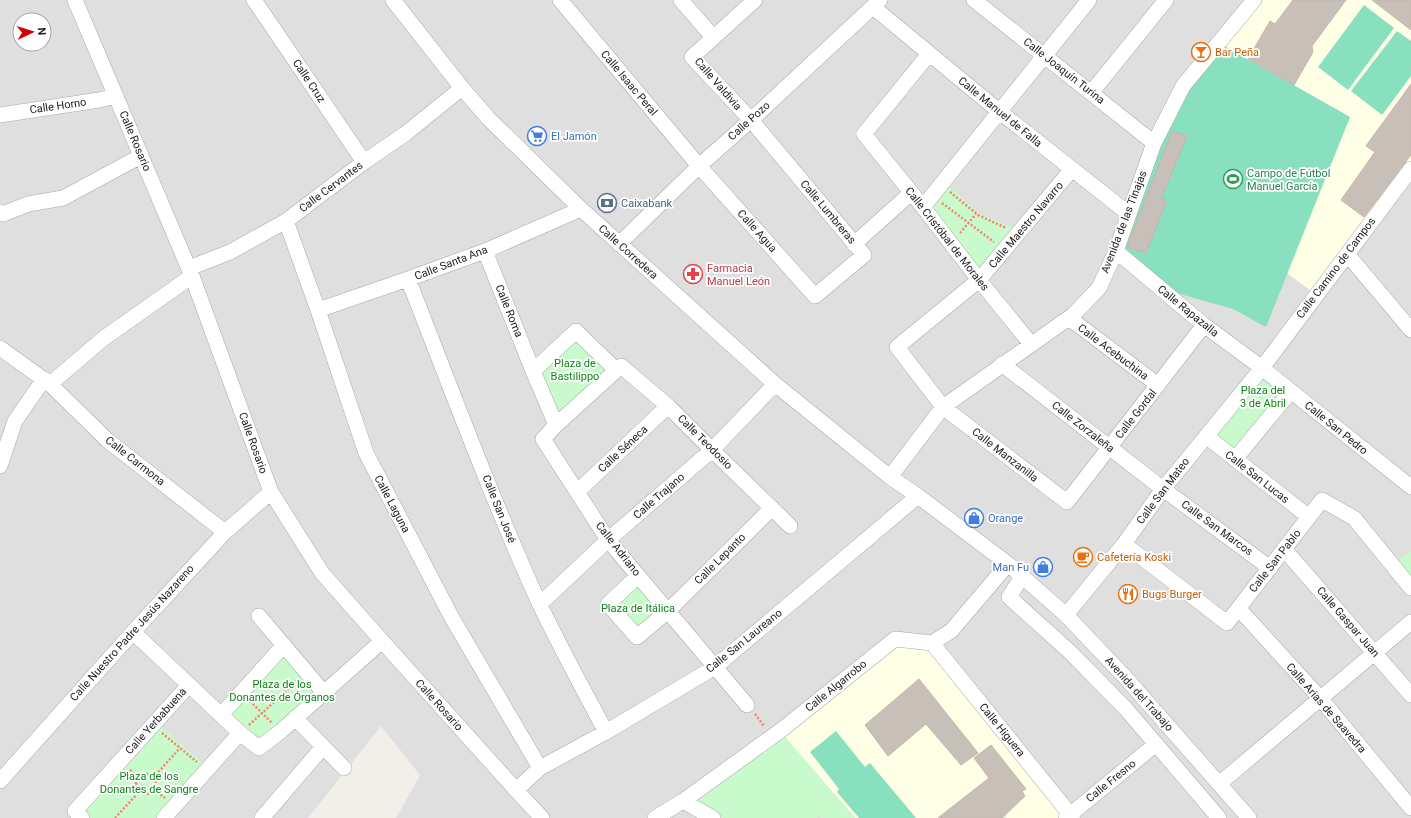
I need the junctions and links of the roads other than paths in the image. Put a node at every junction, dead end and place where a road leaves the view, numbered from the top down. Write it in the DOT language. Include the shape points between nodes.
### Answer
graph roads {
  1 [pos="76,0"];
  2 [pos="254,0"];
  3 [pos="393,0"];
  4 [pos="560,0"];
  5 [pos="681,0"];
  6 [pos="755,0"];
  7 [pos="974,0"];
  8 [pos="1089,0"];
  9 [pos="1166,0"];
  10 [pos="1247,2"];
  11 [pos="876,4"];
  12 [pos="713,37"];
  13 [pos="929,54"];
  14 [pos="1044,56"];
  15 [pos="462,88"];
  16 [pos="1091,93"];
  17 [pos="116,96"];
  18 [pos="1000,112"];
  19 [pos="0,114"];
  20 [pos="751,120"];
  21 [pos="1154,143"];
  22 [pos="141,156"];
  23 [pos="364,162"];
  24 [pos="698,166"];
  25 [pos="1072,169"];
  26 [pos="1411,169"];
  27 [pos="911,193"];
  28 [pos="932,195"];
  29 [pos="581,209"];
  30 [pos="1,214"];
  31 [pos="1129,214"];
  32 [pos="286,221"];
  33 [pos="619,244"];
  34 [pos="854,244"];
  35 [pos="485,251"];
  36 [pos="1116,251"];
  37 [pos="1347,254"];
  38 [pos="190,272"];
  39 [pos="408,280"];
  40 [pos="979,280"];
  41 [pos="815,296"];
  42 [pos="318,310"];
  43 [pos="1069,318"];
  44 [pos="1204,325"];
  45 [pos="1411,330"];
  46 [pos="1031,344"];
  47 [pos="897,347"];
  48 [pos="0,348"];
  49 [pos="1002,364"];
  50 [pos="1262,368"];
  51 [pos="616,370"];
  52 [pos="532,372"];
  53 [pos="47,382"];
  54 [pos="775,384"];
  55 [pos="1158,385"];
  56 [pos="1291,391"];
  57 [pos="668,406"];
  58 [pos="943,407"];
  59 [pos="556,425"];
  60 [pos="1206,436"];
  61 [pos="1110,447"];
  62 [pos="712,450"];
  63 [pos="1235,459"];
  64 [pos="0,466"];
  65 [pos="890,477"];
  66 [pos="1411,487"];
  67 [pos="1163,489"];
  68 [pos="271,492"];
  69 [pos="577,492"];
  70 [pos="918,496"];
  71 [pos="1067,502"];
  72 [pos="772,508"];
  73 [pos="1309,517"];
  74 [pos="790,526"];
  75 [pos="224,532"];
  76 [pos="608,540"];
  77 [pos="1124,544"];
  78 [pos="1284,549"];
  79 [pos="1008,564"];
  80 [pos="1270,568"];
  81 [pos="638,576"];
  82 [pos="1022,577"];
  83 [pos="1411,588"];
  84 [pos="540,604"];
  85 [pos="1239,609"];
  86 [pos="668,611"];
  87 [pos="1066,615"];
  88 [pos="259,616"];
  89 [pos="1411,622"];
  90 [pos="133,632"];
  91 [pos="382,642"];
  92 [pos="932,643"];
  93 [pos="284,645"];
  94 [pos="1375,653"];
  95 [pos="715,667"];
  96 [pos="189,685"];
  97 [pos="324,693"];
  98 [pos="1411,695"];
  99 [pos="1321,700"];
  100 [pos="747,705"];
  101 [pos="221,715"];
  102 [pos="295,718"];
  103 [pos="606,732"];
  104 [pos="240,733"];
  105 [pos="1156,744"];
  106 [pos="323,747"];
  107 [pos="344,768"];
  108 [pos="540,768"];
  109 [pos="0,781"];
  110 [pos="1219,784"];
  111 [pos="516,790"];
  112 [pos="683,801"];
  113 [pos="1411,808"];
  114 [pos="78,815"];
  115 [pos="1070,817"];
  116 [pos="164,818"];
  117 [pos="262,818"];
  118 [pos="542,818"];
  119 [pos="655,818"];
  120 [pos="713,818"];
  121 [pos="1219,818"];
  122 [pos="1249,818"];
  1 -- 17 [label="street, Calle Rosario"];
  2 -- 23 [label="street, Calle Cruz"];
  3 -- 15 [label="street, Calle Corredera"];
  4 -- 24 [label="street, Calle Isaac Peral"];
  5 -- 12 [label="street"];
  6 -- 12 [label="street, Calle Valdivia"];
  7 -- 14 [label="street, Calle Joaquín Turina"];
  8 -- 14 [label="street"];
  9 -- 16 [label="street"];
  10 -- 21 [label="street, Avenida de las Tinajas" via="1183,86"];
  11 -- 13 [label="street, Calle Manuel de Falla"];
  11 -- 20 [label="street, Calle Pozo"];
  12 -- 20 [label="street, Calle Valdivia" via="692,57"];
  13 -- 18 [label="street, Calle Manuel de Falla"];
  13 -- 27 [label="street, Calle Cristóbal de Morales" via="864,134"];
  14 -- 16 [label="street, Calle Joaquín Turina"];
  14 -- 18 [label="street"];
  15 -- 23 [label="street, Calle Cervantes" via="405,134"];
  15 -- 29 [label="street, Calle Corredera" via="489,119"];
  16 -- 21 [label="street, Calle Joaquín Turina"];
  17 -- 19 [label="street, Calle Horno"];
  17 -- 22 [label="street, Calle Rosario"];
  18 -- 25 [label="street, Calle Manuel de Falla"];
  18 -- 28 [label="street"];
  20 -- 24 [label="street, Calle Pozo"];
  20 -- 34 [label="street, Calle Lumbreras"];
  21 -- 31 [label="street, Avenida de las Tinajas"];
  22 -- 30 [label="street" via="63,198 28,204"];
  22 -- 38 [label="street, Calle Rosario"];
  23 -- 32 [label="street, Calle Cervantes"];
  24 -- 33 [label="street, Calle Pozo"];
  24 -- 41 [label="street, Calle Agua"];
  25 -- 31 [label="street, Calle Manuel de Falla"];
  25 -- 40 [label="street, Calle Maestro Navarro"];
  26 -- 37 [label="street, Calle Camino de Campos"];
  27 -- 28 [label="street, Calle Cristóbal de Morales"];
  27 -- 34 [label="street"];
  28 -- 40 [label="street, Calle Cristóbal de Morales" via="951,244"];
  29 -- 33 [label="street, Calle Corredera"];
  29 -- 35 [label="street, Calle Santa Ana"];
  31 -- 36 [label="street, Avenida de las Tinajas"];
  32 -- 38 [label="street, Calle Cervantes"];
  32 -- 42 [label="street, Calle Laguna"];
  33 -- 54 [label="street, Calle Corredera"];
  34 -- 41 [label="street, Calle Lumbreras" via="864,255"];
  35 -- 39 [label="street, Calle Santa Ana"];
  35 -- 52 [label="street, Calle Roma"];
  36 -- 43 [label="street, Avenida de las Tinajas" via="1098,288"];
  36 -- 44 [label="street, Calle Rapazalla"];
  37 -- 45 [label="street"];
  37 -- 50 [label="street, Calle Camino de Campos"];
  38 -- 53 [label="street, Calle Cervantes" via="157,300"];
  38 -- 68 [label="street, Calle Rosario"];
  39 -- 42 [label="street, Calle Santa Ana"];
  39 -- 84 [label="street, Calle San José" via="504,522"];
  40 -- 46 [label="street, Calle Cristóbal de Morales"];
  40 -- 47 [label="street, Calle Maestro Navarro"];
  42 -- 108 [label="street, Calle Laguna" via="366,453 452,618"];
  43 -- 46 [label="street, Avenida de las Tinajas"];
  43 -- 55 [label="street, Calle Acebuchina"];
  44 -- 50 [label="street, Calle Rapazalla"];
  44 -- 55 [label="street, Calle Gordal"];
  46 -- 49 [label="street, Avenida de las Tinajas"];
  47 -- 58 [label="street, Calle Manzanilla"];
  48 -- 53 [label="street, Calle Carmona"];
  49 -- 58 [label="street, Avenida de las Tinajas"];
  49 -- 61 [label="street, Calle Zorzaleña"];
  50 -- 56 [label="street, Calle San Pedro"];
  50 -- 60 [label="street, Calle San Mateo"];
  51 -- 52 [label="street" via="576,330"];
  51 -- 57 [label="street, Calle Teodosio" via="622,366"];
  51 -- 59 [label="street"];
  52 -- 59 [label="street"];
  53 -- 64 [label="street, Calle Cervantes" via="15,421"];
  53 -- 75 [label="street, Calle Carmona" via="107,440"];
  54 -- 62 [label="street, Calle Trajano"];
  54 -- 65 [label="street, Calle Corredera"];
  55 -- 61 [label="street, Calle Gordal"];
  56 -- 63 [label="street"];
  56 -- 66 [label="street, Calle San Pedro"];
  57 -- 62 [label="street, Calle Teodosio"];
  57 -- 69 [label="street, Calle Séneca"];
  58 -- 65 [label="street, Avenida de las Tinajas"];
  58 -- 71 [label="street, Calle Manzanilla"];
  59 -- 69 [label="street, Calle Adriano" via="543,439"];
  60 -- 63 [label="street, Calle San Lucas"];
  60 -- 67 [label="street, Calle San Mateo"];
  61 -- 67 [label="street, Calle Zorzaleña"];
  61 -- 71 [label="street, Calle Gordal"];
  62 -- 72 [label="street, Calle Teodosio"];
  62 -- 76 [label="street, Calle Trajano"];
  63 -- 73 [label="street, Calle San Lucas"];
  65 -- 70 [label="street, Avenida del Trabajo"];
  67 -- 77 [label="street, Calle San Mateo"];
  67 -- 80 [label="street, Calle San Marcos"];
  68 -- 75 [label="street, Calle Nuestro Padre Jesús Nazareno"];
  68 -- 91 [label="street, Calle Rosario" via="322,573"];
  69 -- 76 [label="street, Calle Adriano"];
  70 -- 79 [label="street, Avenida del Trabajo"];
  70 -- 95 [label="street, Calle San Laureano"];
  72 -- 74 [label="street, Calle Teodosio"];
  72 -- 86 [label="street, Calle Lepanto"];
  73 -- 78 [label="street, Calle San Pablo"];
  73 -- 83 [label="street, Calle San Pablo" via="1322,500 1354,518"];
  75 -- 90 [label="street, Calle Nuestro Padre Jesús Nazareno"];
  76 -- 81 [label="street, Calle Adriano"];
  76 -- 84 [label="street, Calle Trajano"];
  77 -- 85 [label="street, Calle San Pablo" via="1227,623"];
  77 -- 87 [label="street, Calle San Mateo"];
  78 -- 80 [label="street, Calle San Pablo"];
  78 -- 94 [label="street, Calle Gaspar Juan"];
  79 -- 82 [label="street, Avenida del Trabajo"];
  79 -- 92 [label="street" via="951,631"];
  80 -- 85 [label="street, Calle San Pablo"];
  81 -- 86 [label="street, Calle Adriano"];
  81 -- 86 [label="street" via="608,604 637,636"];
  82 -- 87 [label="street, Avenida del Trabajo"];
  82 -- 105 [label="street, Avenida del Trabajo" via="1010,597 1074,656"];
  84 -- 103 [label="street, Calle San José"];
  85 -- 99 [label="street, Calle Arias de Saavedra"];
  86 -- 95 [label="street, Calle Adriano"];
  87 -- 110 [label="street, Avenida del Trabajo" via="1126,677"];
  88 -- 93 [label="street"];
  89 -- 94 [label="street"];
  90 -- 96 [label="street"];
  90 -- 109 [label="street, Calle Nuestro Padre Jesús Nazareno"];
  91 -- 97 [label="street"];
  91 -- 111 [label="street, Calle Rosario"];
  92 -- 112 [label="street, Calle Algarrobo" via="895,639 773,736"];
  92 -- 115 [label="street, Calle Higuera"];
  93 -- 97 [label="street"];
  93 -- 101 [label="street"];
  94 -- 98 [label="street, Calle Gaspar Juan"];
  94 -- 99 [label="street"];
  95 -- 100 [label="street, Calle Adriano"];
  95 -- 103 [label="street, Calle San Laureano"];
  96 -- 101 [label="street"];
  96 -- 114 [label="street, Calle Yerbabuena"];
  97 -- 102 [label="street"];
  99 -- 110 [label="street"];
  99 -- 113 [label="street, Calle Arias de Saavedra"];
  101 -- 104 [label="street"];
  102 -- 104 [label="street" via="259,748"];
  102 -- 106 [label="street"];
  103 -- 108 [label="street, Calle San Laureano"];
  104 -- 116 [label="street"];
  105 -- 115 [label="street, Calle Fresno"];
  105 -- 121 [label="street, Avenida del Trabajo"];
  106 -- 107 [label="street"];
  106 -- 117 [label="street"];
  108 -- 111 [label="street, Calle San Laureano"];
  110 -- 122 [label="street, Avenida del Trabajo"];
  111 -- 118 [label="street, Calle Rosario"];
  112 -- 119 [label="street, Calle Algarrobo"];
  112 -- 120 [label="street"];
}
